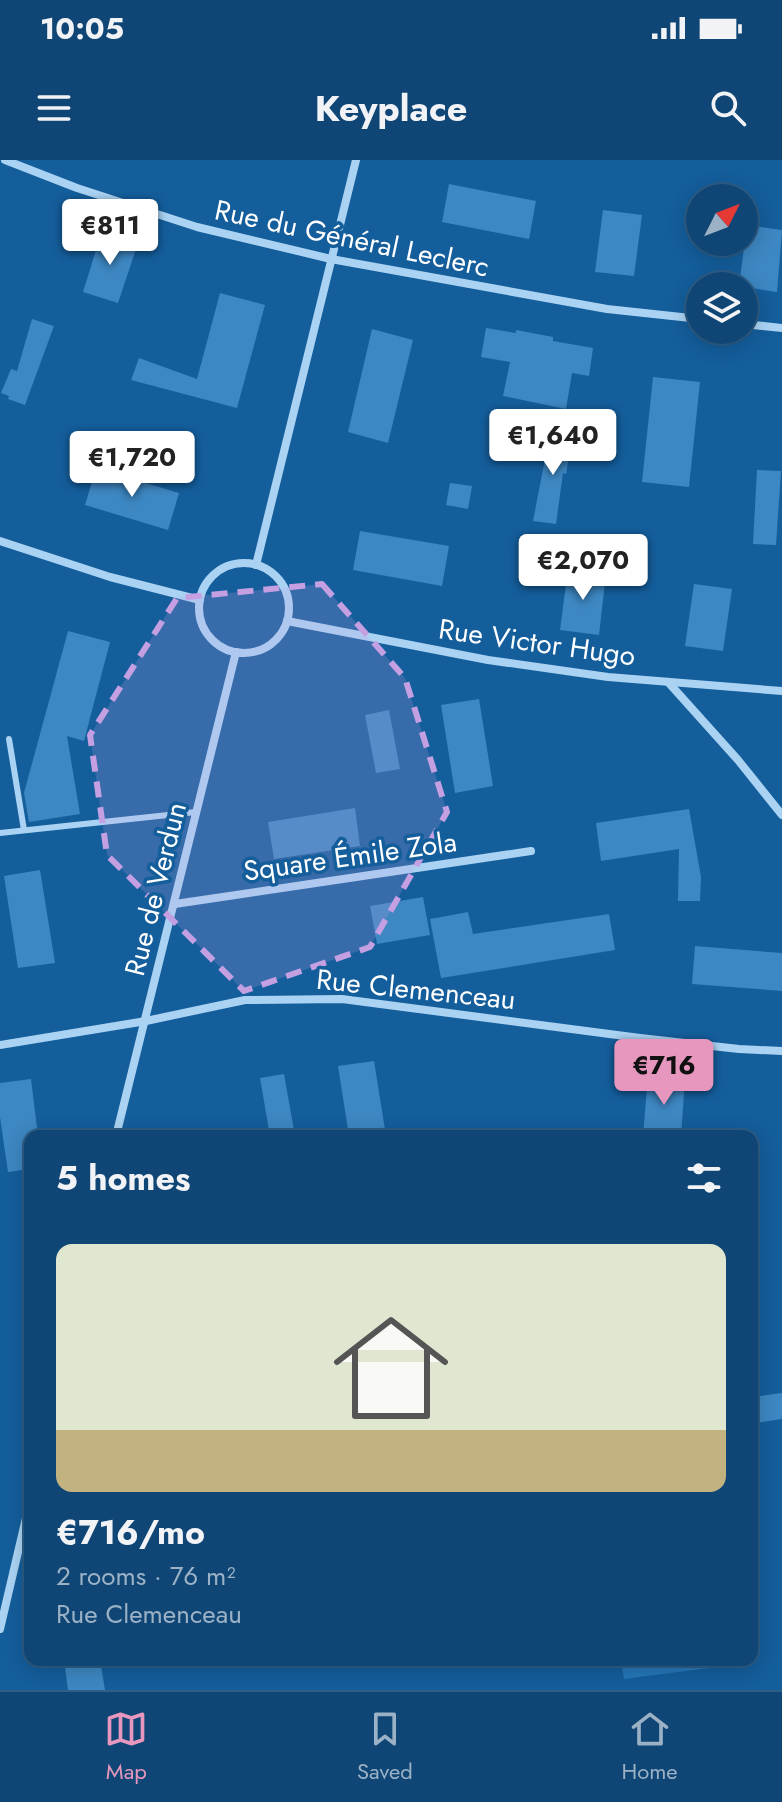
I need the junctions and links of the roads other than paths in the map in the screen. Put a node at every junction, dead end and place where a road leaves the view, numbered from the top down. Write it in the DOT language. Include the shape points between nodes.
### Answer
graph roads {
  1 [pos="5,160"];
  2 [pos="356,160"];
  3 [pos="331,259"];
  4 [pos="686,317"];
  5 [pos="758,325"];
  6 [pos="782,328"];
  7 [pos="0,541"];
  8 [pos="256,565"];
  9 [pos="200,600"];
  10 [pos="287,621"];
  11 [pos="236,652"];
  12 [pos="668,682"];
  13 [pos="782,691"];
  14 [pos="9,739"];
  15 [pos="196,812"];
  16 [pos="782,815"];
  17 [pos="24,830"];
  18 [pos="0,833"];
  19 [pos="531,851"];
  20 [pos="175,904"];
  21 [pos="146,1021"];
  22 [pos="0,1045"];
  23 [pos="782,1051"];
  24 [pos="118,1130"];
  25 [pos="24,1547"];
  26 [pos="0,1629"];
  1 -- 3 [label="street, Rue du Général Leclerc" via="197,227"];
  2 -- 3 [label="street"];
  3 -- 4 [label="street, Rue du Général Leclerc" via="592,306"];
  3 -- 8 [label="street"];
  5 -- 6 [label="street"];
  7 -- 9 [label="street"];
  8 -- 9 [label="street" via="241,563 214,574"];
  8 -- 10 [label="street" via="284,586"];
  9 -- 11 [label="street" via="204,628 223,648"];
  10 -- 11 [label="street" via="273,643 249,653"];
  10 -- 12 [label="street, Rue Victor Hugo" via="488,660"];
  11 -- 15 [label="street, Rue de Verdun"];
  12 -- 13 [label="street, Rue Victor Hugo"];
  12 -- 16 [label="street"];
  14 -- 17 [label="lane"];
  15 -- 17 [label="lane"];
  15 -- 20 [label="street, Rue de Verdun"];
  17 -- 18 [label="lane"];
  19 -- 20 [label="street, Square Émile Zola"];
  20 -- 21 [label="street, Rue de Verdun"];
  21 -- 22 [label="street, Rue Clemenceau"];
  21 -- 23 [label="street, Rue Clemenceau" via="245,1000 342,999"];
  21 -- 24 [label="street, Rue de Verdun"];
  25 -- 26 [label="street"];
}
